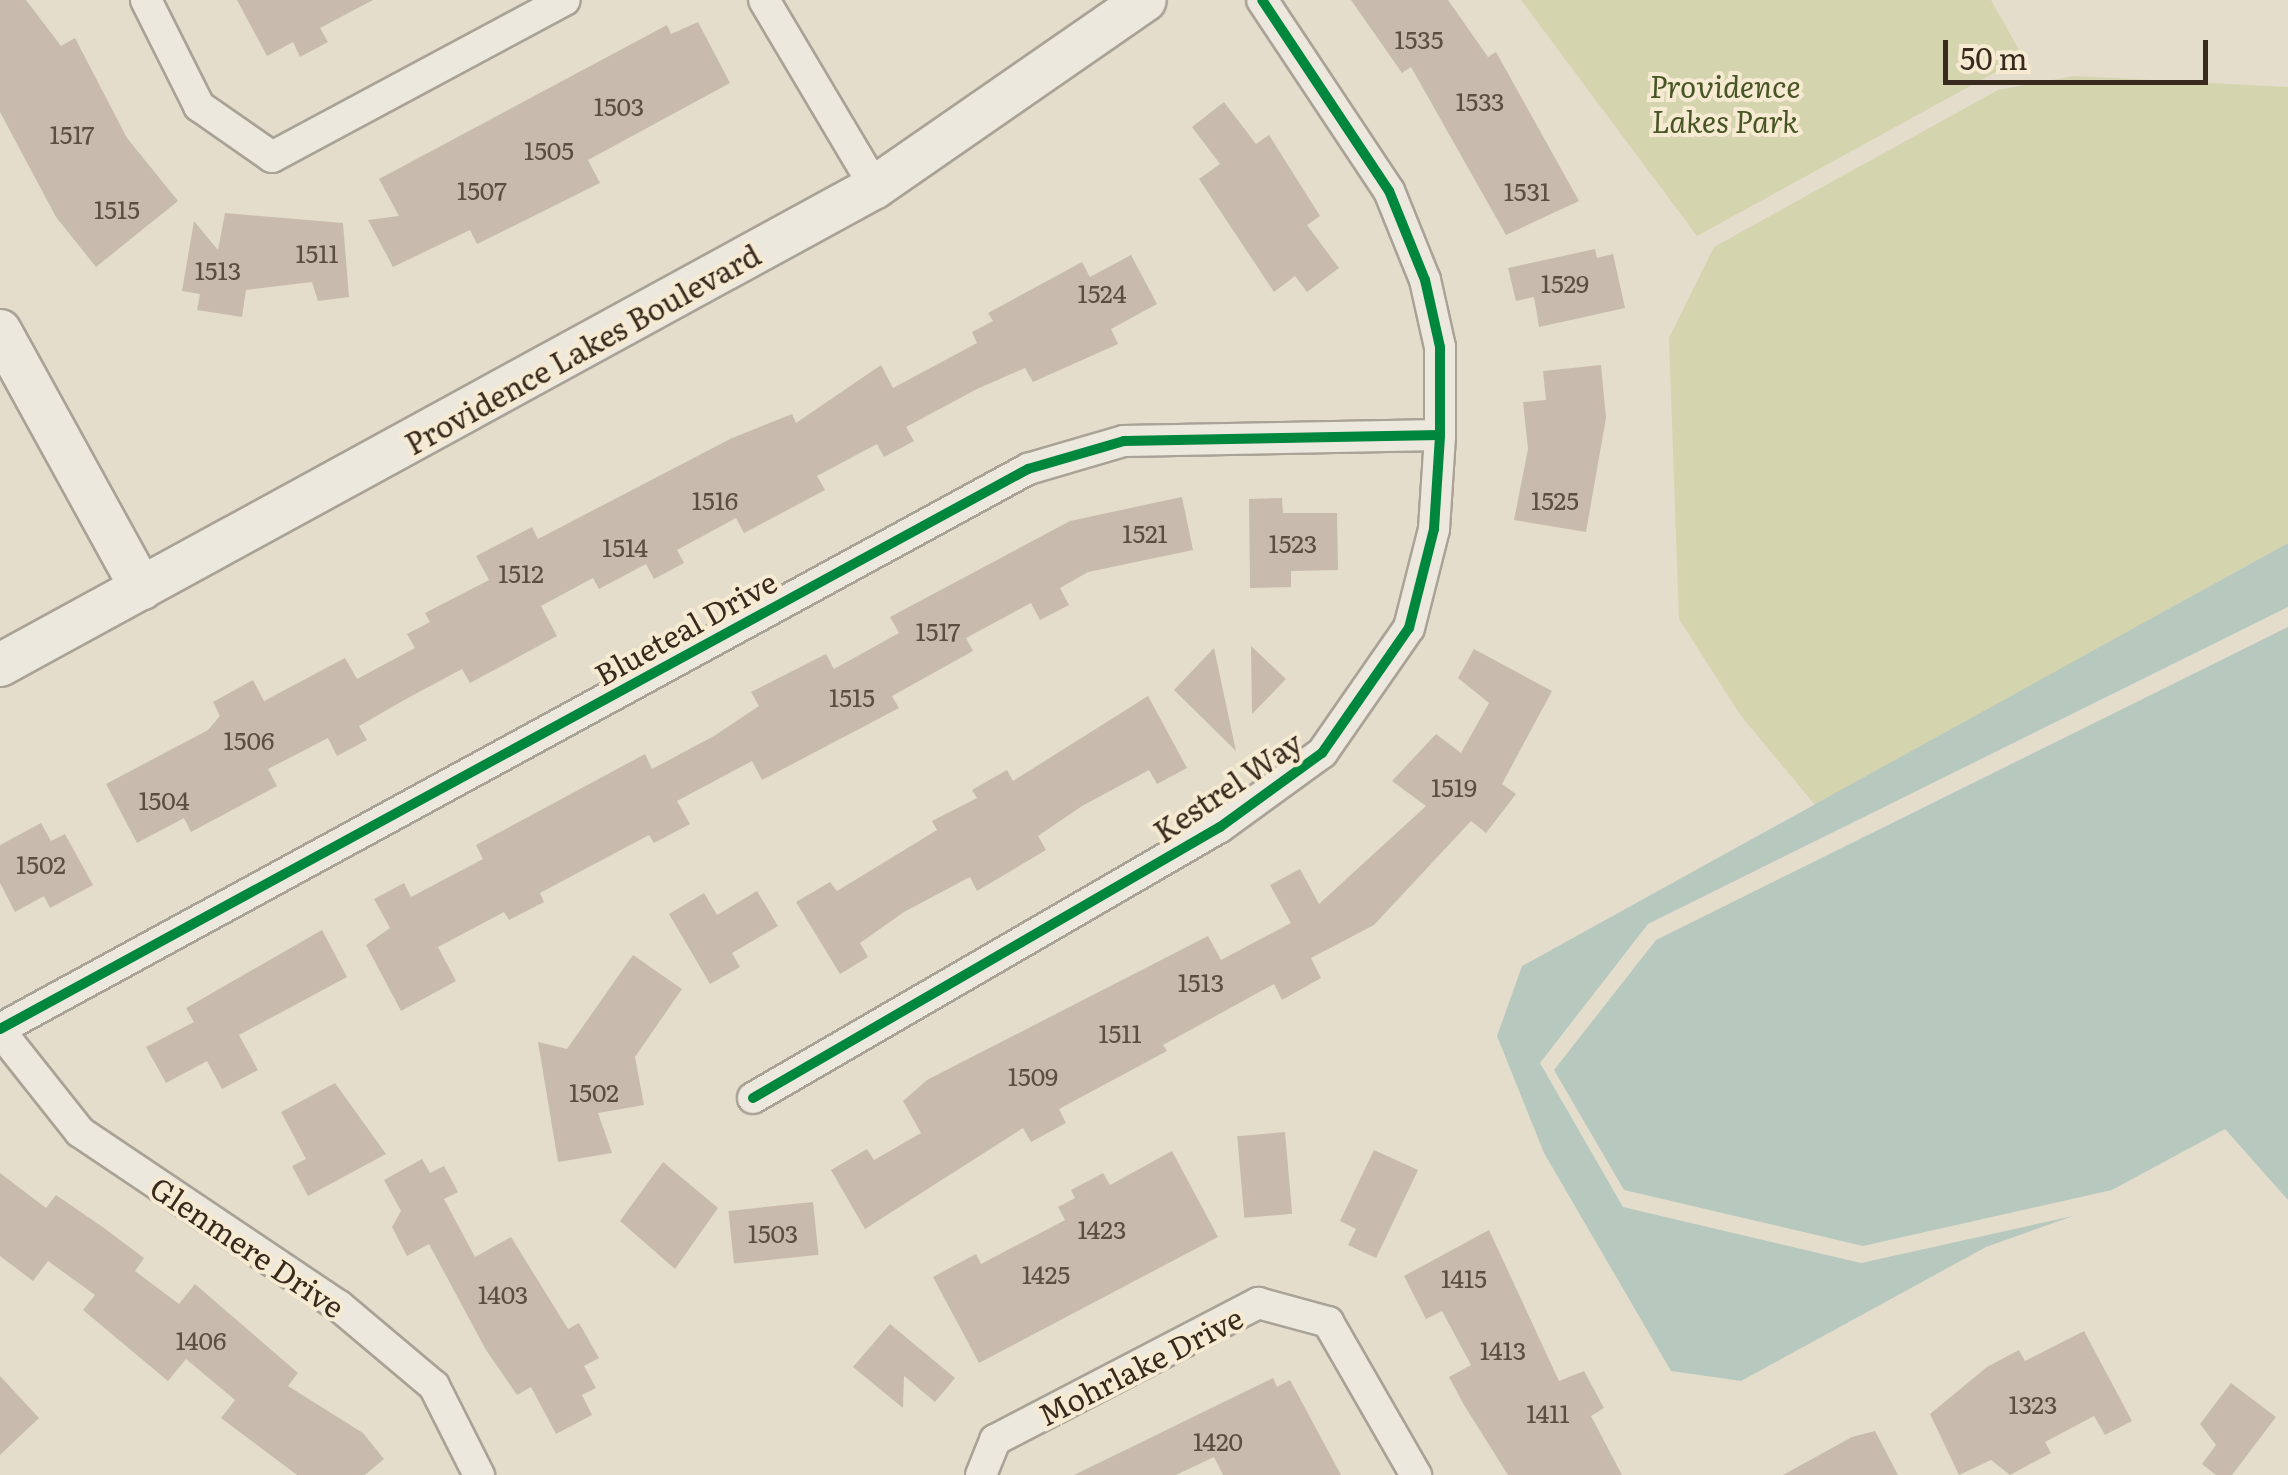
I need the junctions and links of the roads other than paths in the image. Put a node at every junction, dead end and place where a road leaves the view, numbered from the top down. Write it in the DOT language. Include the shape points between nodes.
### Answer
graph roads {
  1 [pos="146,0"];
  2 [pos="565,0"];
  3 [pos="764,0"];
  4 [pos="1144,0"];
  5 [pos="1262,0"];
  6 [pos="875,186"];
  7 [pos="0,331"];
  8 [pos="1440,434"];
  9 [pos="142,589"];
  10 [pos="0,665"];
  11 [pos="0,1030"];
  12 [pos="753,1098"];
  13 [pos="479,1475"];
  14 [pos="981,1475"];
  15 [pos="1416,1475"];
  1 -- 2 [label="street" via="199,106 272,157"];
  3 -- 6 [label="street"];
  4 -- 6 [label="street, Providence Lakes Boulevard"];
  5 -- 8 [label="street, Kestrel Way" via="1389,191 1418,262 1440,348"];
  6 -- 9 [label="street, Providence Lakes Boulevard"];
  7 -- 9 [label="street"];
  8 -- 11 [label="street, Blueteal Drive" via="1124,440 1028,469"];
  8 -- 12 [label="street, Kestrel Way" via="1434,529 1409,628 1322,754 1220,827"];
  9 -- 10 [label="street, Providence Lakes Boulevard"];
  11 -- 13 [label="street, Glenmere Drive" via="80,1132 339,1306 434,1386"];
  14 -- 15 [label="street, Mohrlake Drive" via="995,1440 1258,1303 1328,1322"];
}
